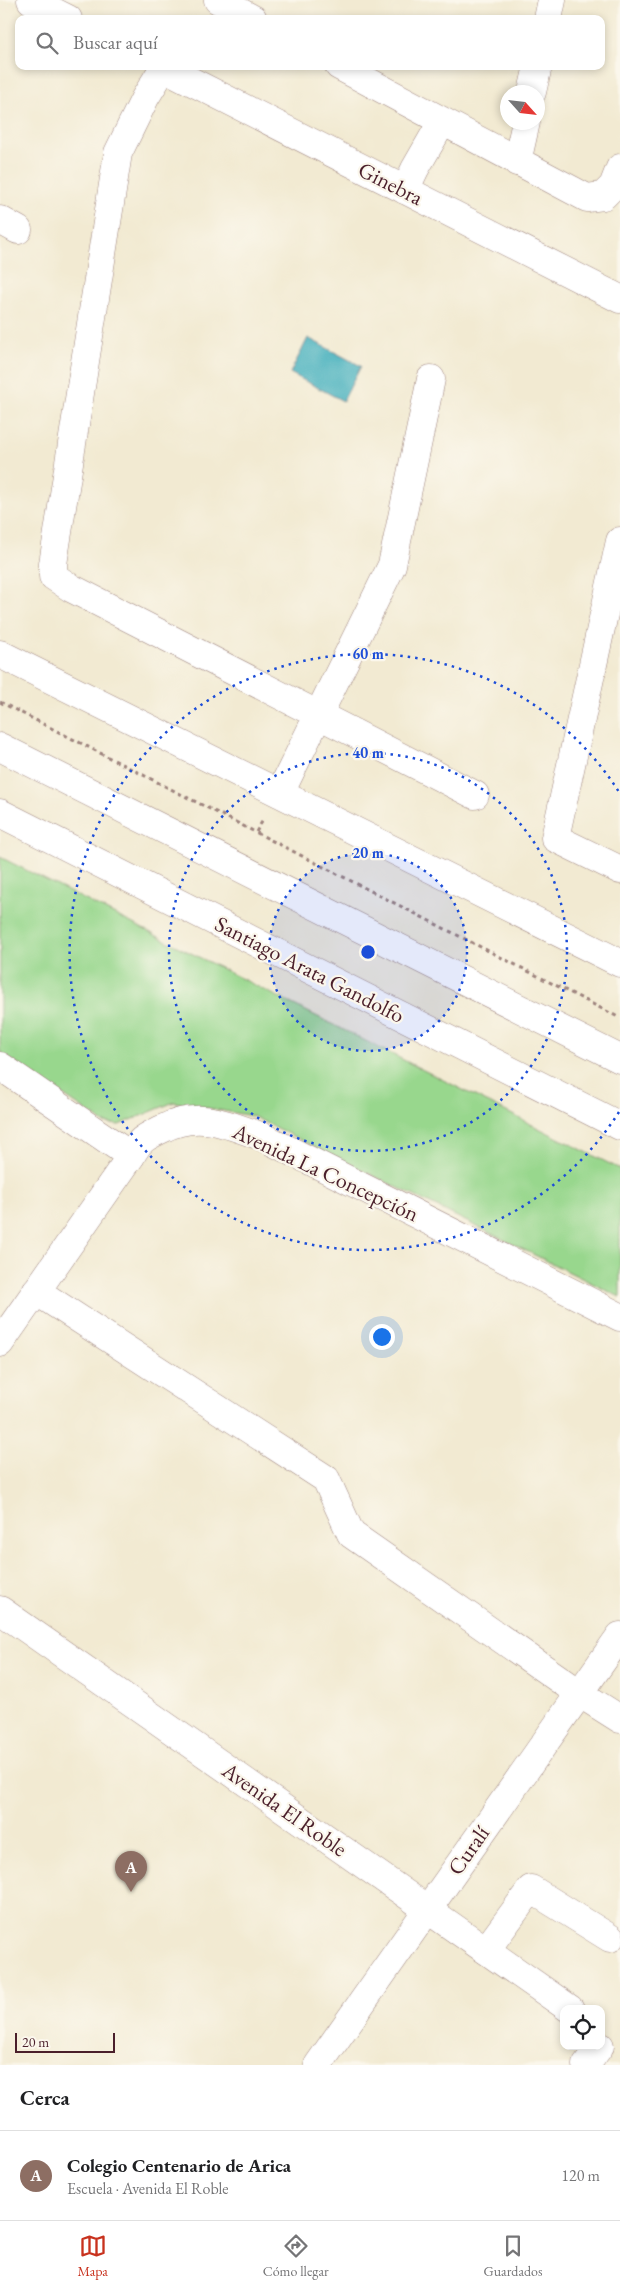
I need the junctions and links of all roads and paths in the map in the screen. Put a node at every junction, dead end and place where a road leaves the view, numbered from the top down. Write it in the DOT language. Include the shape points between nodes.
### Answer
graph roads {
  1 [pos="30,0"];
  2 [pos="218,0"];
  3 [pos="552,0"];
  4 [pos="60,15"];
  5 [pos="246,15"];
  6 [pos="549,15"];
  7 [pos="161,70"];
  8 [pos="169,70"];
  9 [pos="346,70"];
  10 [pos="537,70"];
  11 [pos="534,85"];
  12 [pos="442,122"];
  13 [pos="524,130"];
  14 [pos="518,162"];
  15 [pos="620,168"];
  16 [pos="405,190"];
  17 [pos="620,299"];
  18 [pos="431,379"];
  19 [pos="620,541"];
  20 [pos="0,654"];
  21 [pos="0,702"];
  22 [pos="320,714"];
  23 [pos="0,747"];
  24 [pos="280,793"];
  25 [pos="475,795"];
  26 [pos="0,813"];
  27 [pos="620,870"];
  28 [pos="620,964"];
  29 [pos="620,1018"];
  30 [pos="620,1059"];
  31 [pos="0,1066"];
  32 [pos="620,1126"];
  33 [pos="131,1156"];
  34 [pos="36,1291"];
  35 [pos="620,1317"];
  36 [pos="0,1343"];
  37 [pos="0,1610"];
  38 [pos="620,1636"];
  39 [pos="579,1693"];
  40 [pos="620,1719"];
  41 [pos="427,1909"];
  42 [pos="610,1938"];
  43 [pos="486,1950"];
  44 [pos="564,2005"];
  45 [pos="606,2040"];
  46 [pos="318,2065"];
  47 [pos="586,2065"];
  1 -- 4 [label="street"];
  2 -- 5 [label="street"];
  3 -- 6 [label="street"];
  7 -- 22 [label="street" via="118,153 53,564 54,576 71,588"];
  8 -- 16 [label="street, Ginebra"];
  9 -- 12 [label="street"];
  10 -- 11 [label="street"];
  12 -- 14 [label="street"];
  12 -- 16 [label="street"];
  13 -- 14 [label="street"];
  14 -- 15 [label="street" via="587,198 604,196 613,186"];
  16 -- 17 [label="street, Ginebra"];
  18 -- 22 [label="street" via="392,565"];
  19 -- 27 [label="street" via="555,838"];
  20 -- 24 [label="street"];
  21 -- 29 [label="path"];
  22 -- 24 [label="street"];
  22 -- 25 [label="street"];
  23 -- 30 [label="street"];
  24 -- 28 [label="street"];
  26 -- 32 [label="street, Santiago Arata Gandolfo"];
  31 -- 33 [label="street"];
  33 -- 34 [label="street, Avenida La Concepción"];
  33 -- 35 [label="street, Avenida La Concepción" via="140,1140 177,1121 194,1119 230,1125 263,1137"];
  34 -- 36 [label="street, Avenida La Concepción"];
  34 -- 39 [label="street" via="326,1479 351,1534"];
  37 -- 41 [label="street, Avenida El Roble"];
  38 -- 39 [label="street, Curalí"];
  39 -- 40 [label="street"];
  39 -- 41 [label="street, Curalí"];
  41 -- 43 [label="street, Avenida El Roble"];
  41 -- 46 [label="street, Curalí"];
  42 -- 43 [label="street" via="531,1889"];
  43 -- 44 [label="street, Avenida El Roble"];
  45 -- 47 [label="street"];
}
